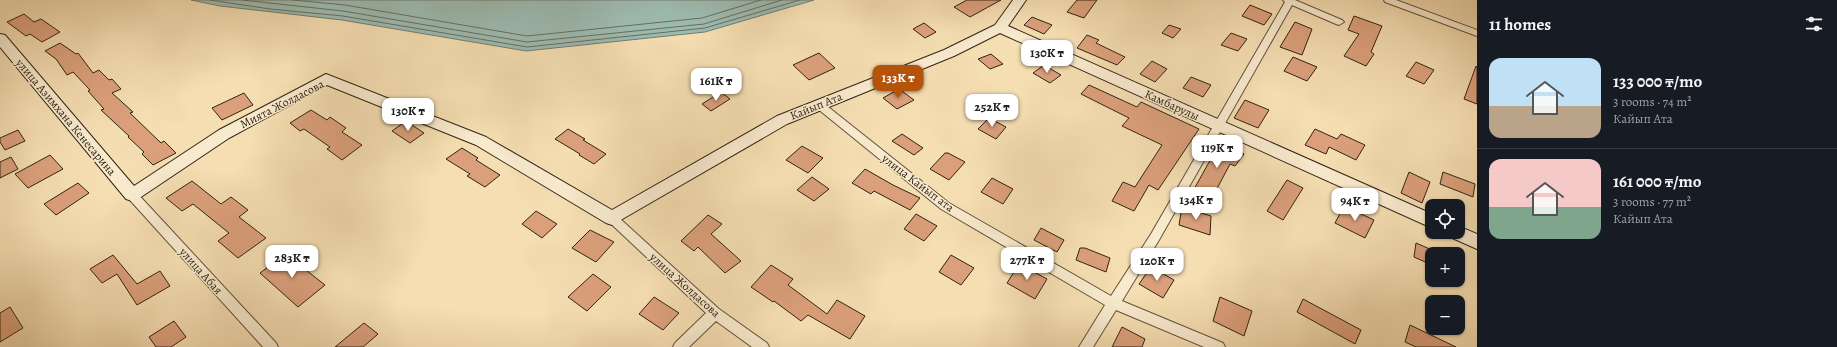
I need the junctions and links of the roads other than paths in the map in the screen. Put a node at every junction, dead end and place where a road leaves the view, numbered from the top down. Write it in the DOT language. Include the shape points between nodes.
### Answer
graph roads {
  1 [pos="1020,0"];
  2 [pos="1289,0"];
  3 [pos="1388,0"];
  4 [pos="1339,22"];
  5 [pos="1000,28"];
  6 [pos="1477,33"];
  7 [pos="0,38"];
  8 [pos="818,105"];
  9 [pos="1218,125"];
  10 [pos="132,195"];
  11 [pos="612,218"];
  12 [pos="1425,218"];
  13 [pos="1465,236"];
  14 [pos="1477,242"];
  15 [pos="1113,303"];
  16 [pos="715,313"];
  17 [pos="271,347"];
  18 [pos="680,347"];
  19 [pos="762,347"];
  20 [pos="1086,347"];
  21 [pos="1218,347"];
  1 -- 5 [label="street, Кайып Ата"];
  2 -- 4 [label="street"];
  2 -- 9 [label="street"];
  3 -- 6 [label="street"];
  5 -- 8 [label="street, Кайып Ата" via="949,53"];
  5 -- 9 [label="street, Камбарулы"];
  7 -- 10 [label="street, улица Азимхана Кенесарина"];
  8 -- 11 [label="street, Кайып Ата" via="782,120"];
  8 -- 15 [label="street, улица Кайып ата" via="945,206"];
  9 -- 12 [label="street, Камбарулы"];
  9 -- 15 [label="street" via="1155,237"];
  10 -- 11 [label="street, Мията Жолдасова" via="224,134 326,79 481,141"];
  10 -- 17 [label="street, улица Абая"];
  11 -- 16 [label="street, улица Жолдасова"];
  13 -- 14 [label="street"];
  15 -- 20 [label="street"];
  15 -- 21 [label="street, улица Кайып ата"];
  16 -- 18 [label="street"];
  16 -- 19 [label="street, улица Жолдасова"];
}
